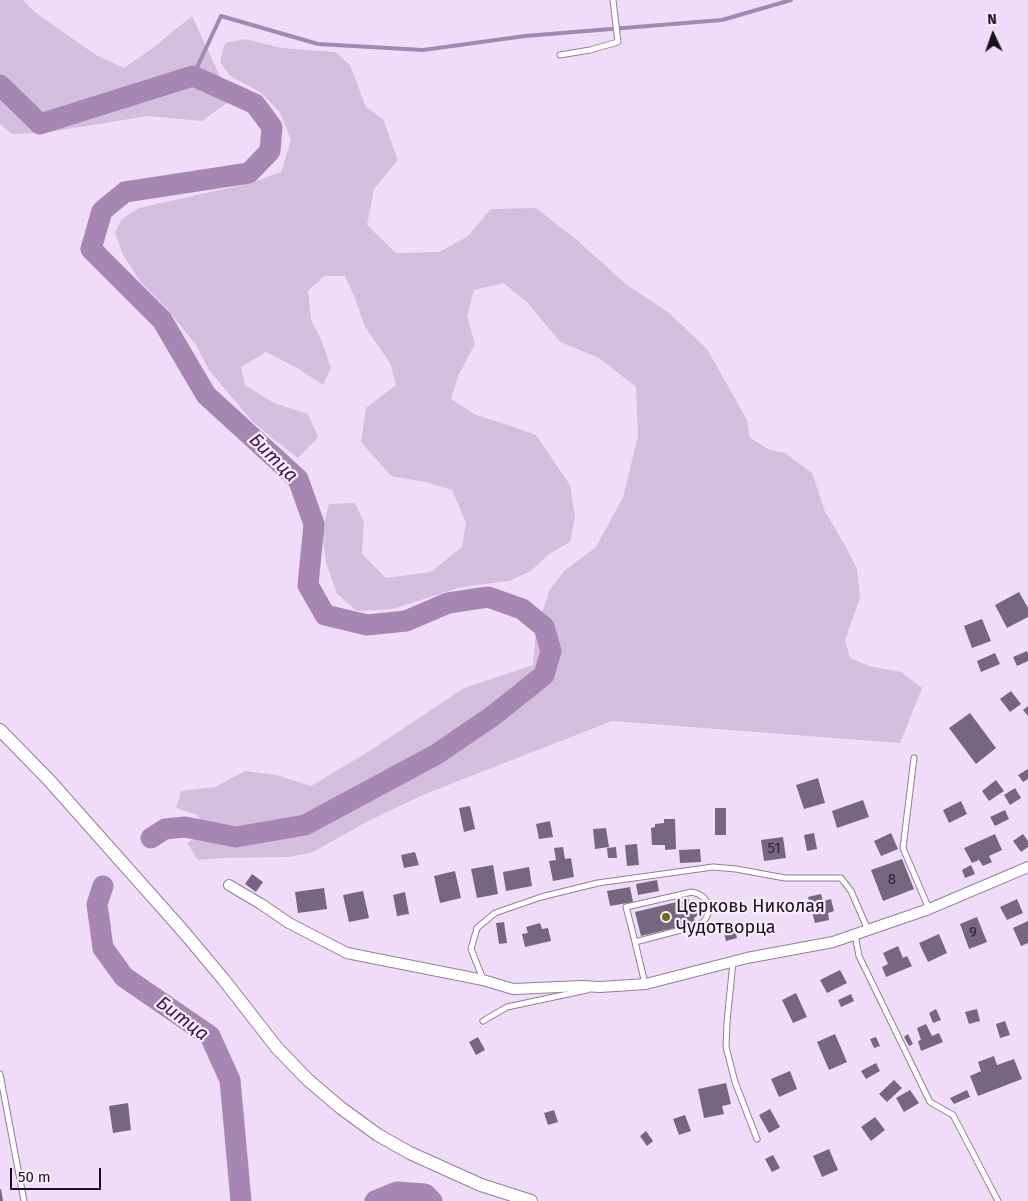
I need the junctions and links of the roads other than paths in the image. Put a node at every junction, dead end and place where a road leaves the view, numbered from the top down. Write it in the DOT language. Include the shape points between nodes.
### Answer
graph roads {
  1 [pos="613,0"];
  2 [pos="560,55"];
  3 [pos="0,730"];
  4 [pos="914,758"];
  5 [pos="1028,867"];
  6 [pos="230,885"];
  7 [pos="929,908"];
  8 [pos="868,931"];
  9 [pos="855,935"];
  10 [pos="635,942"];
  11 [pos="733,962"];
  12 [pos="483,980"];
  13 [pos="646,984"];
  14 [pos="600,987"];
  15 [pos="483,1021"];
  16 [pos="0,1074"];
  17 [pos="757,1139"];
  18 [pos="24,1201"];
  19 [pos="531,1201"];
  20 [pos="998,1201"];
  1 -- 2 [label="lane" via="618,42"];
  3 -- 19 [label="street" via="166,911 277,1048 308,1080 378,1135 410,1153 480,1185"];
  4 -- 7 [label="lane" via="903,848"];
  5 -- 7 [label="street"];
  6 -- 12 [label="street" via="289,923 347,953"];
  7 -- 8 [label="street"];
  8 -- 9 [label="street"];
  8 -- 12 [label="lane" via="851,890 841,878 785,878 713,867 598,882 495,913 477,928 471,949"];
  9 -- 11 [label="street"];
  9 -- 20 [label="lane" via="859,956 930,1102 953,1115"];
  10 -- 10 [label="lane" via="626,907 692,892 703,896 709,911 700,925"];
  10 -- 13 [label="lane"];
  11 -- 13 [label="street"];
  11 -- 17 [label="lane" via="726,1047 735,1082"];
  12 -- 14 [label="street" via="513,988"];
  13 -- 14 [label="street"];
  14 -- 15 [label="lane" via="507,1007"];
  16 -- 18 [label="lane"];
}
